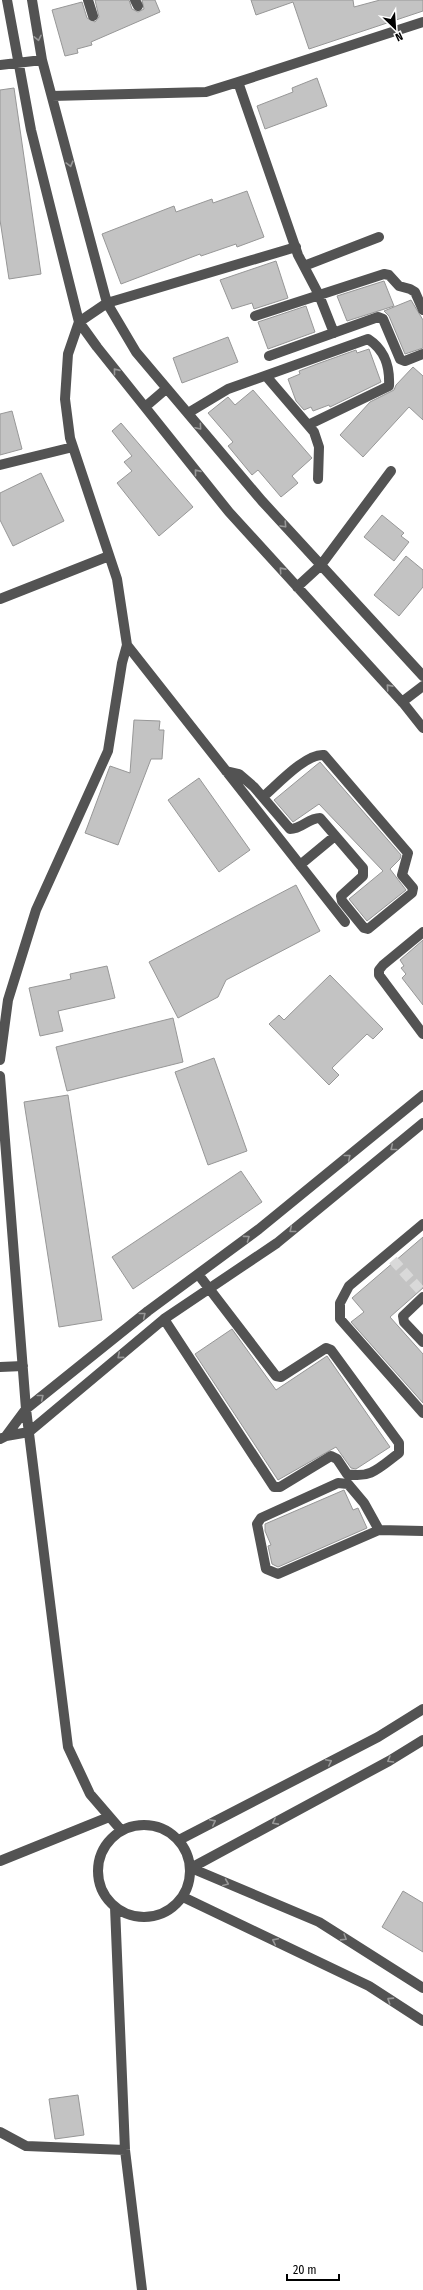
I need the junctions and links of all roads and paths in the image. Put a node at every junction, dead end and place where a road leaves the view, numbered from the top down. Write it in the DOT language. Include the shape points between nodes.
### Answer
graph roads {
  1 [pos="7,0"];
  2 [pos="32,0"];
  3 [pos="88,0"];
  4 [pos="93,16"];
  5 [pos="423,22"];
  6 [pos="42,60"];
  7 [pos="18,64"];
  8 [pos="0,65"];
  9 [pos="238,82"];
  10 [pos="52,96"];
  11 [pos="378,237"];
  12 [pos="296,247"];
  13 [pos="304,266"];
  14 [pos="319,295"];
  15 [pos="107,303"];
  16 [pos="423,310"];
  17 [pos="256,316"];
  18 [pos="80,322"];
  19 [pos="334,333"];
  20 [pos="423,354"];
  21 [pos="269,356"];
  22 [pos="266,376"];
  23 [pos="166,389"];
  24 [pos="145,407"];
  25 [pos="188,413"];
  26 [pos="308,425"];
  27 [pos="73,447"];
  28 [pos="0,465"];
  29 [pos="391,471"];
  30 [pos="318,478"];
  31 [pos="109,556"];
  32 [pos="321,565"];
  33 [pos="297,587"];
  34 [pos="0,599"];
  35 [pos="127,645"];
  36 [pos="423,676"];
  37 [pos="423,686"];
  38 [pos="402,702"];
  39 [pos="423,728"];
  40 [pos="226,772"];
  41 [pos="263,797"];
  42 [pos="335,836"];
  43 [pos="300,865"];
  44 [pos="345,922"];
  45 [pos="423,932"];
  46 [pos="4,1000"];
  47 [pos="423,1034"];
  48 [pos="0,1060"];
  49 [pos="0,1076"];
  50 [pos="423,1095"];
  51 [pos="423,1123"];
  52 [pos="423,1224"];
  53 [pos="198,1274"];
  54 [pos="208,1290"];
  55 [pos="423,1294"];
  56 [pos="164,1319"];
  57 [pos="423,1342"];
  58 [pos="23,1366"];
  59 [pos="0,1367"];
  60 [pos="26,1409"];
  61 [pos="423,1413"];
  62 [pos="29,1432"];
  63 [pos="3,1438"];
  64 [pos="379,1530"];
  65 [pos="423,1531"];
  66 [pos="423,1709"];
  67 [pos="423,1740"];
  68 [pos="109,1817"];
  69 [pos="121,1830"];
  70 [pos="179,1840"];
  71 [pos="0,1861"];
  72 [pos="190,1868"];
  73 [pos="182,1897"];
  74 [pos="115,1907"];
  75 [pos="423,1988"];
  76 [pos="423,2021"];
  77 [pos="0,2132"];
  78 [pos="125,2150"];
  79 [pos="142,2290"];
  1 -- 7 [label="street"];
  2 -- 6 [label="street, one-way"];
  3 -- 4 [label="street"];
  5 -- 9 [label="street"];
  6 -- 7 [label="street"];
  6 -- 10 [label="street"];
  7 -- 8 [label="street"];
  7 -- 18 [label="street" via="30,130"];
  9 -- 10 [label="street" via="206,92"];
  9 -- 12 [label="street"];
  10 -- 15 [label="street, one-way"];
  11 -- 13 [label="street"];
  12 -- 13 [label="street"];
  12 -- 15 [label="street"];
  13 -- 14 [label="street"];
  14 -- 16 [label="street" via="384,274 389,275 399,286 415,292"];
  14 -- 17 [label="street"];
  14 -- 19 [label="street"];
  15 -- 18 [label="street"];
  15 -- 23 [label="street" via="136,352"];
  24 -- 18 [label="street, one-way"];
  18 -- 27 [label="street" via="68,354 65,399"];
  19 -- 20 [label="street" via="378,317 383,319 400,359 405,361"];
  19 -- 21 [label="street"];
  22 -- 25 [label="street" via="228,389"];
  22 -- 26 [label="street"];
  22 -- 26 [label="street" via="368,339 379,346 390,371 389,386"];
  23 -- 24 [label="street"];
  23 -- 25 [label="street"];
  33 -- 24 [label="street, one-way" via="229,512"];
  25 -- 32 [label="street, one-way" via="262,502"];
  26 -- 30 [label="street" via="314,432 319,447"];
  27 -- 28 [label="street"];
  27 -- 31 [label="street"];
  29 -- 32 [label="street"];
  31 -- 34 [label="street"];
  31 -- 35 [label="street" via="116,579"];
  32 -- 33 [label="street"];
  32 -- 36 [label="street"];
  38 -- 33 [label="street, one-way"];
  35 -- 40 [label="street"];
  35 -- 46 [label="street" via="108,751 36,910"];
  37 -- 38 [label="street"];
  38 -- 39 [label="street"];
  40 -- 41 [label="street" via="239,774"];
  40 -- 43 [label="street"];
  41 -- 42 [label="street" via="290,829 296,829 313,818 320,818"];
  41 -- 42 [label="street" via="308,759 324,755 408,853 402,875 413,888 412,893 368,929 364,928 342,901 341,896 363,876 363,868"];
  42 -- 43 [label="street"];
  43 -- 44 [label="street"];
  45 -- 47 [label="street" via="383,965 379,975"];
  46 -- 48 [label="street"];
  49 -- 58 [label="street"];
  53 -- 50 [label="street, one-way" via="259,1229"];
  51 -- 54 [label="street, one-way" via="277,1243"];
  52 -- 61 [label="street" via="391,1257 349,1286 340,1303 340,1320"];
  53 -- 54 [label="street"];
  60 -- 53 [label="street, one-way"];
  54 -- 56 [label="street"];
  54 -- 56 [label="street" via="276,1376 281,1377 326,1348 331,1350 399,1443 399,1453 369,1475 360,1477 347,1474 337,1459 331,1456 280,1487 274,1487"];
  55 -- 57 [label="street" via="403,1316 404,1322"];
  56 -- 62 [label="street, one-way"];
  58 -- 59 [label="street"];
  58 -- 60 [label="street"];
  60 -- 62 [label="street"];
  60 -- 63 [label="street"];
  62 -- 63 [label="street"];
  62 -- 68 [label="street" via="68,1747 90,1794"];
  64 -- 64 [label="street" via="364,1503 348,1484 338,1482 261,1518 257,1524 266,1569 278,1574"];
  64 -- 65 [label="street"];
  70 -- 66 [label="street, one-way" via="378,1737"];
  67 -- 72 [label="street, one-way" via="389,1761"];
  68 -- 69 [label="street"];
  68 -- 71 [label="street"];
  69 -- 70 [label="street" via="136,1825 152,1825 166,1830"];
  69 -- 74 [label="street" via="101,1852 98,1867 99,1882 105,1896"];
  70 -- 72 [label="street" via="187,1852"];
  72 -- 73 [label="street" via="189,1883"];
  72 -- 75 [label="street, one-way" via="319,1922"];
  73 -- 74 [label="street" via="172,1908 150,1916 128,1914"];
  76 -- 73 [label="street, one-way" via="369,1986"];
  74 -- 78 [label="street"];
  77 -- 78 [label="street" via="26,2146"];
  78 -- 79 [label="street"];
}
